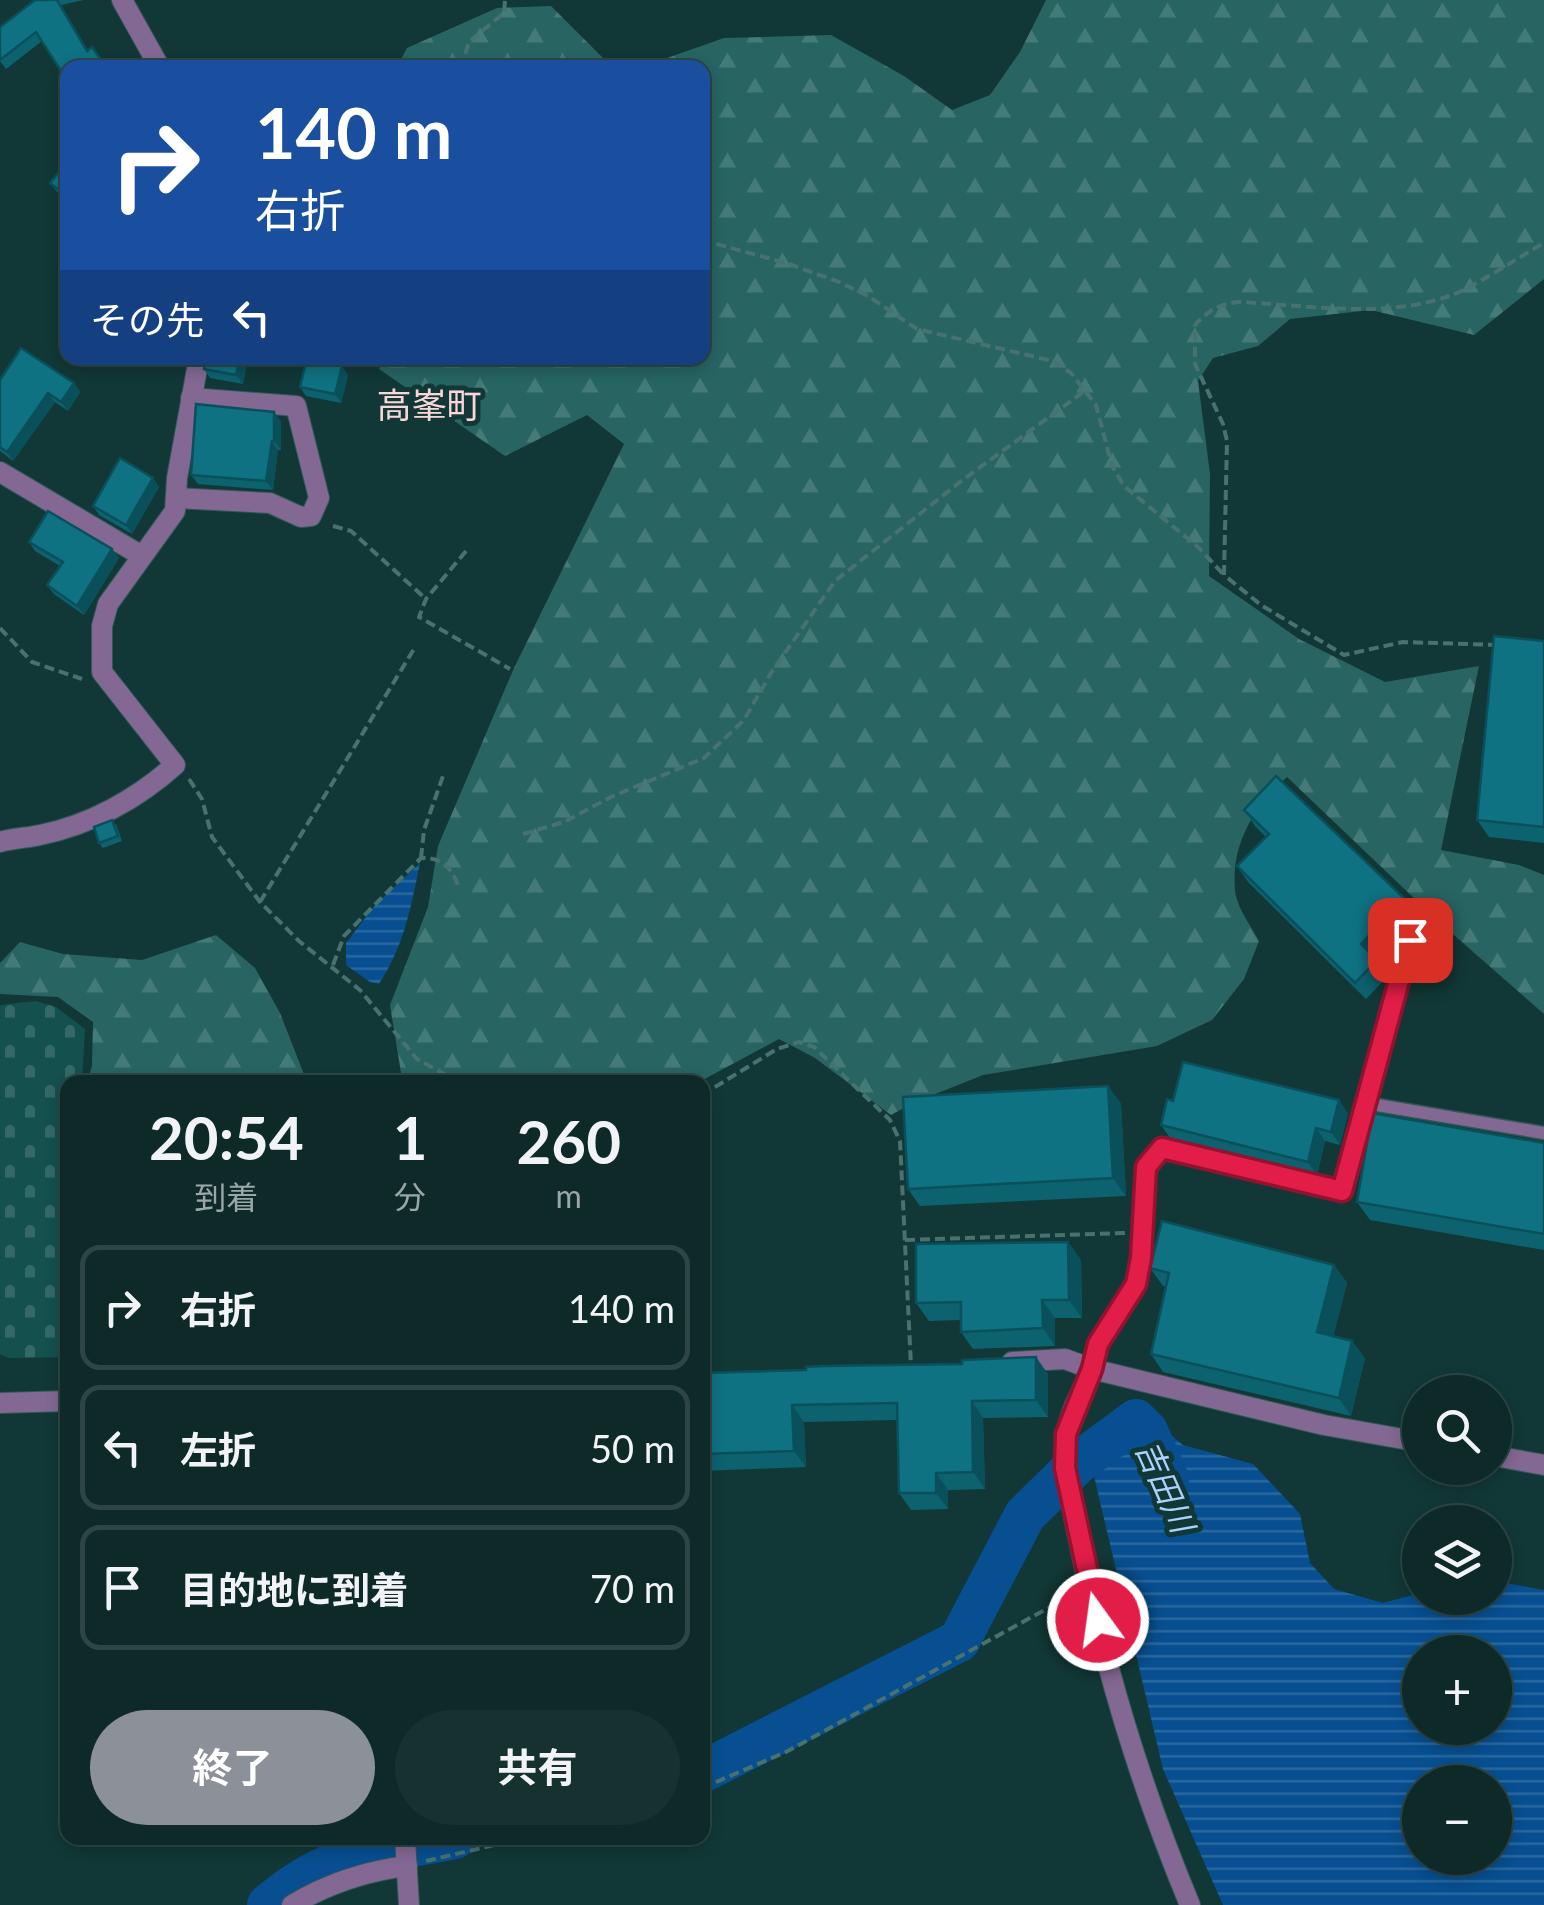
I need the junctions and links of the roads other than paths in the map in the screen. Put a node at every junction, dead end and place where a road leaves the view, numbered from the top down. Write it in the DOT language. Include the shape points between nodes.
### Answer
graph roads {
  1 [pos="122,0"];
  2 [pos="156,60"];
  3 [pos="199,365"];
  4 [pos="192,398"];
  5 [pos="0,472"];
  6 [pos="176,498"];
  7 [pos="142,556"];
  8 [pos="0,842"];
  9 [pos="1410,940"];
  10 [pos="1365,1103"];
  11 [pos="1544,1133"];
  12 [pos="988,1363"];
  13 [pos="1092,1369"];
  14 [pos="60,1400"];
  15 [pos="0,1403"];
  16 [pos="1402,1439"];
  17 [pos="1512,1459"];
  18 [pos="1544,1466"];
  19 [pos="406,1845"];
  20 [pos="407,1865"];
  21 [pos="292,1905"];
  22 [pos="409,1905"];
  23 [pos="1190,1905"];
  1 -- 2 [label="street"];
  3 -- 4 [label="street"];
  4 -- 6 [label="street"];
  4 -- 6 [label="street" via="296,406 319,498 311,516 301,517 270,503"];
  5 -- 7 [label="street"];
  6 -- 7 [label="street" via="175,511"];
  7 -- 8 [label="street" via="108,604 102,672 175,765 124,804 42,835"];
  9 -- 10 [label="lane"];
  10 -- 11 [label="lane"];
  10 -- 13 [label="lane" via="1342,1191 1162,1148 1146,1167 1136,1284 1098,1344"];
  12 -- 13 [label="street" via="1066,1359"];
  13 -- 16 [label="street"];
  13 -- 23 [label="street" via="1066,1434 1065,1468 1126,1725"];
  14 -- 15 [label="street"];
  17 -- 18 [label="street"];
  19 -- 20 [label="street"];
  20 -- 21 [label="street" via="345,1878"];
  20 -- 22 [label="street"];
}
